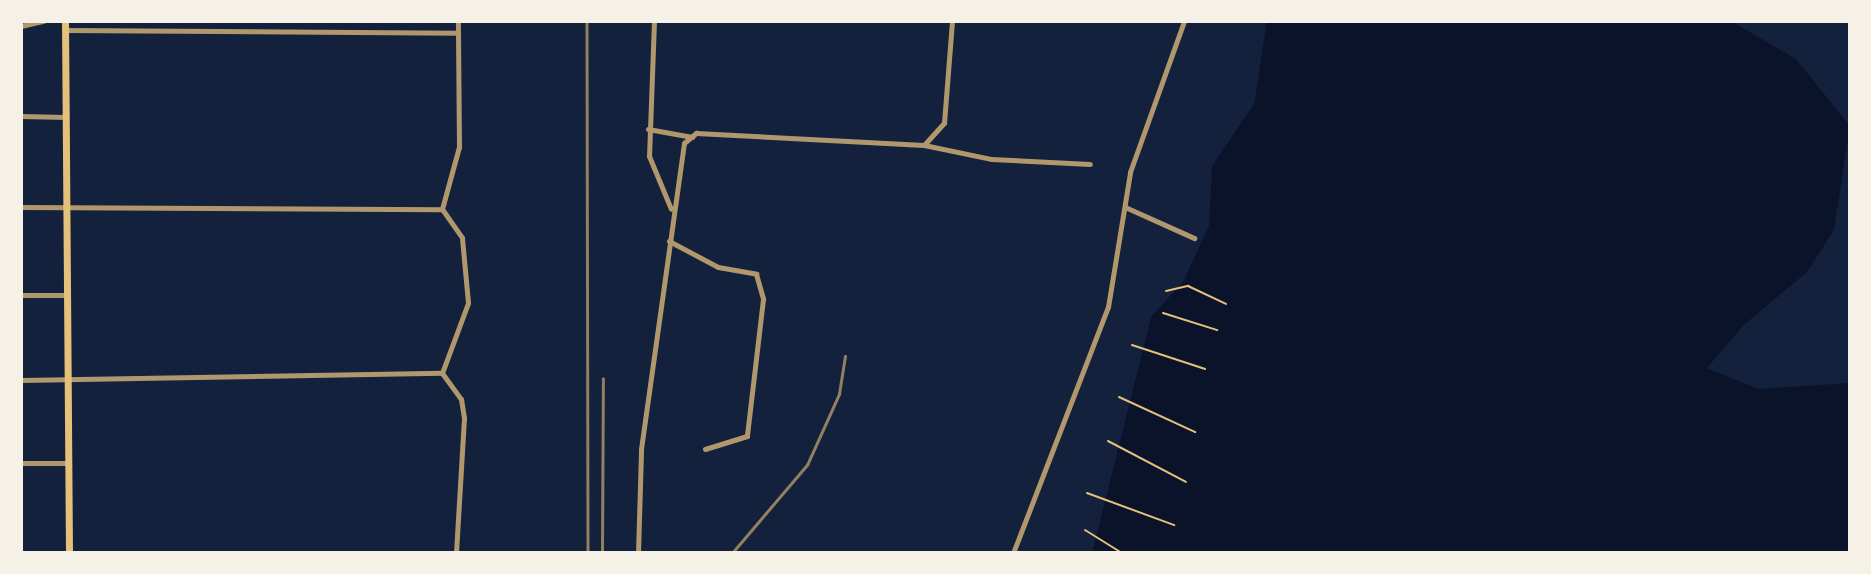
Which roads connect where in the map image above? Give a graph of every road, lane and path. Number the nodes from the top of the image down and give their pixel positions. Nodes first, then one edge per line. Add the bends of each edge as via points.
1 (43, 21) edge
2 (458, 21) edge
3 (654, 21) edge
4 (952, 21) edge
5 (1184, 21) edge
6 (65, 25) edge
7 (21, 26) edge
8 (457, 33) junction
9 (21, 116) edge
10 (65, 117) junction
11 (648, 129) junction
12 (692, 137) junction
13 (924, 145) junction
14 (1090, 164) dead end
15 (21, 207) edge
16 (1125, 207) junction
17 (66, 208) junction
18 (442, 209) junction
19 (672, 212) junction
20 (1194, 238) dead end
21 (669, 241) junction
22 (1166, 291) dead end
23 (21, 295) edge
24 (66, 295) junction
25 (1226, 304) dead end
26 (1163, 313) dead end
27 (1217, 330) dead end
28 (1132, 345) dead end
29 (1205, 369) dead end
30 (442, 373) junction
31 (21, 380) edge
32 (66, 380) junction
33 (1119, 397) dead end
34 (1195, 432) dead end
35 (1108, 441) dead end
36 (705, 449) dead end
37 (21, 463) edge
38 (66, 463) junction
39 (1186, 482) dead end
40 (1087, 493) dead end
41 (1174, 524) dead end
42 (1085, 530) dead end
43 (69, 553) edge
44 (456, 553) edge
45 (638, 553) edge
46 (1013, 553) edge
47 (1122, 553) edge

1 - 7 street
2 - 8 street
3 - 11 street
4 - 13 street via 944,123
5 - 16 street via 1140,139
6 - 8 street
6 - 10 main road
8 - 18 street via 459,147
9 - 10 street
10 - 17 main road
11 - 12 street
11 - 19 street via 649,156
12 - 13 street
12 - 19 street via 684,143
13 - 14 street via 991,159
15 - 17 street
16 - 20 street
16 - 46 street via 1108,307
17 - 18 street
17 - 24 main road
18 - 30 street via 462,238 468,303
19 - 21 street
21 - 36 street via 718,267 756,274 763,299 747,436
21 - 45 street via 641,449
22 - 25 path via 1188,286
23 - 24 street
24 - 32 main road
26 - 27 path
28 - 29 path
30 - 32 street
30 - 44 street via 461,399 464,418
31 - 32 street
32 - 38 main road
33 - 34 path
35 - 39 path
37 - 38 street
38 - 43 main road
40 - 41 path
42 - 47 path

